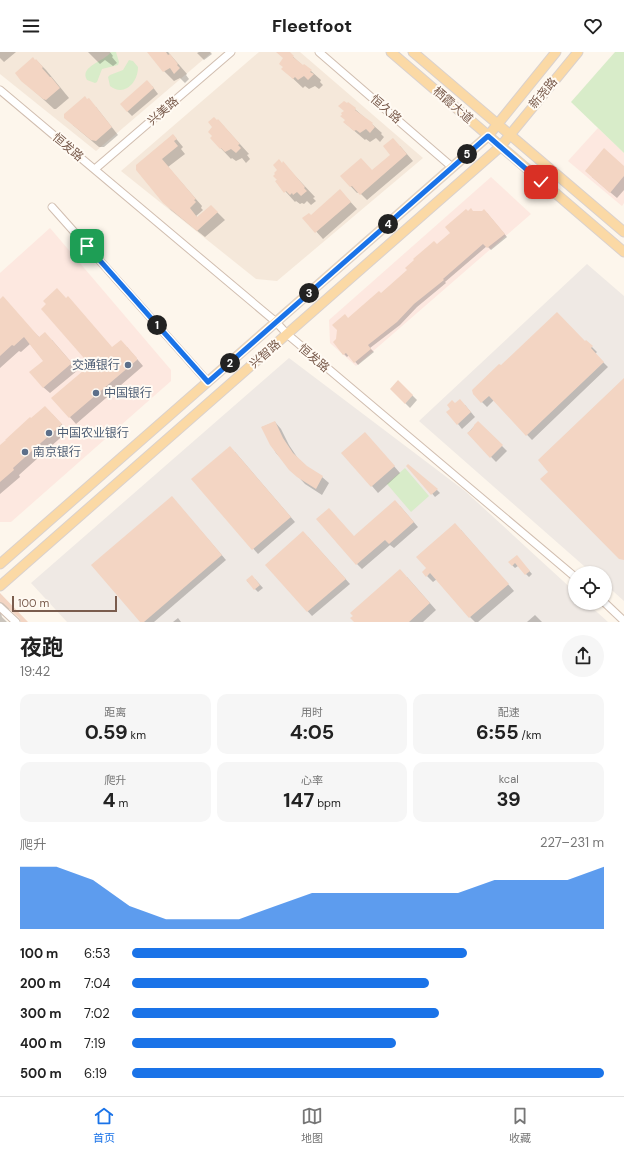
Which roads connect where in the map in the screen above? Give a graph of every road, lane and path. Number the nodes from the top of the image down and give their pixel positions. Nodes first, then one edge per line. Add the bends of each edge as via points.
1 (232, 52) edge
2 (319, 52) edge
3 (391, 52) edge
4 (413, 52) edge
5 (556, 52) edge
6 (578, 52) edge
7 (0, 90) edge
8 (496, 124) junction
9 (509, 134) junction
10 (488, 136) junction
11 (500, 147) junction
12 (452, 167) junction
13 (95, 169) junction
14 (52, 207) dead end
15 (624, 232) edge
16 (624, 252) edge
17 (276, 322) junction
18 (287, 334) junction
19 (208, 382) junction
20 (0, 564) edge
21 (568, 571) edge
22 (0, 586) edge
23 (0, 607) edge
24 (612, 610) edge
25 (624, 621) edge
26 (16, 622) edge

1 - 13 street, 兴美路
2 - 12 street, 恒久路
3 - 10 main road, 栖霞大道
4 - 8 main road, 栖霞大道
5 - 8 main road, 新尧路
6 - 9 main road, 新尧路
7 - 13 street, 恒发路
8 - 9 main road, 栖霞大道
8 - 10 main road, 兴智路
9 - 11 main road, 兴智路
9 - 15 main road, 栖霞大道
10 - 11 main road, 栖霞大道
10 - 12 main road, 兴智路
11 - 16 main road, 栖霞大道
11 - 18 main road, 兴智路
12 - 17 main road, 兴智路
13 - 17 street, 恒发路
14 - 19 street
17 - 18 street, 恒发路
17 - 19 main road, 兴智路
18 - 21 street, 恒发路
18 - 22 main road, 兴智路
19 - 20 main road, 兴智路
23 - 26 street
24 - 25 street

